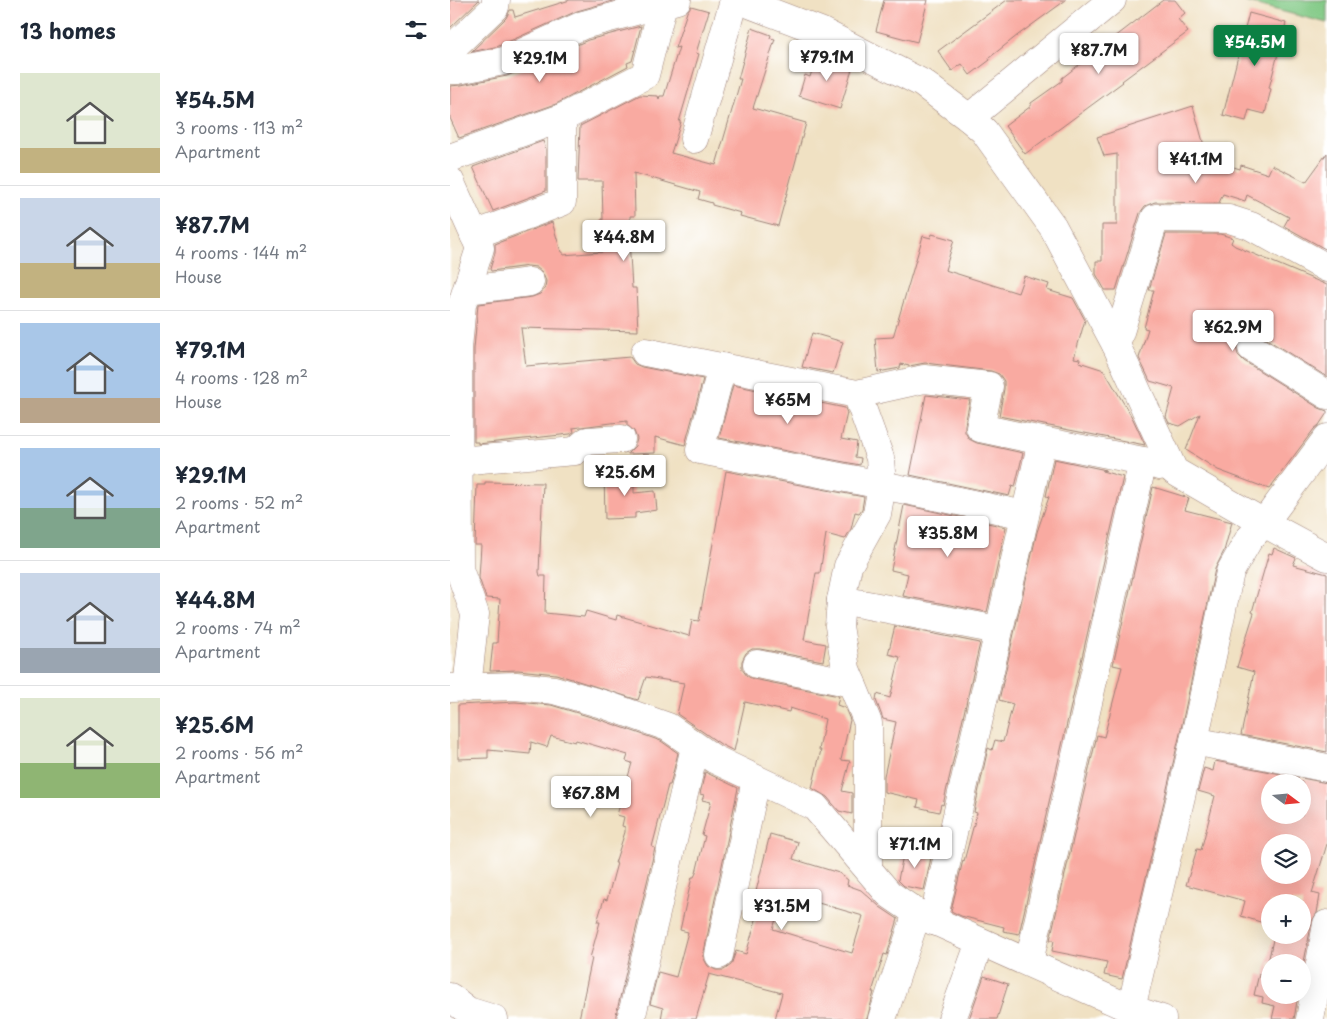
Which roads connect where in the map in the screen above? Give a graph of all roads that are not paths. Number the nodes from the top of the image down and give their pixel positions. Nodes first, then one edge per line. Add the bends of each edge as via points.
1 (496, 0) edge
2 (734, 0) edge
3 (739, 0) edge
4 (1112, 0) edge
5 (671, 2) edge
6 (450, 50) edge
7 (450, 70) edge
8 (562, 118) junction
9 (969, 118) junction
10 (694, 139) dead end
11 (450, 158) edge
12 (450, 181) edge
13 (464, 226) edge
14 (1327, 268) edge
15 (463, 281) edge
16 (530, 282) dead end
17 (1116, 345) junction
18 (1252, 348) dead end
19 (645, 352) dead end
20 (722, 367) junction
21 (857, 394) junction
22 (1327, 395) edge
23 (1327, 438) edge
24 (621, 439) dead end
25 (1042, 441) junction
26 (1143, 461) junction
27 (456, 471) edge
28 (1174, 471) junction
29 (882, 485) junction
30 (1025, 515) junction
31 (1264, 523) junction
32 (1327, 557) edge
33 (841, 600) junction
34 (998, 630) junction
35 (757, 664) dead end
36 (852, 683) junction
37 (459, 688) edge
38 (1194, 741) junction
39 (695, 747) junction
40 (1327, 768) edge
41 (756, 780) junction
42 (868, 868) junction
43 (925, 917) junction
44 (1327, 924) edge
45 (980, 942) junction
46 (719, 955) dead end
47 (1029, 962) junction
48 (450, 997) edge
49 (1131, 1009) junction
50 (494, 1019) edge
51 (631, 1019) edge
52 (882, 1019) edge
53 (952, 1019) edge
54 (1162, 1019) edge
55 (1310, 1019) edge

1 - 6 street via 494,8
2 - 10 street
3 - 9 street via 820,31 922,83
4 - 9 street
5 - 7 street via 583,26 504,61
5 - 8 street via 645,75
8 - 11 street
8 - 13 street via 562,202
9 - 17 street via 984,131 1053,227
12 - 13 street
13 - 15 street via 480,248
14 - 17 street via 1251,226 1229,219 1156,218
15 - 16 street
15 - 27 street via 458,348
17 - 28 street
18 - 22 street
19 - 20 street
20 - 21 street
20 - 29 street via 700,450
21 - 25 street via 924,379 989,386 980,428
21 - 29 street via 880,458
23 - 31 street
24 - 27 street via 587,441 575,451
25 - 26 street
25 - 30 street
26 - 28 street
26 - 47 street
27 - 37 street via 458,569 475,614
28 - 31 street
29 - 30 street
29 - 33 street via 877,514 848,566
30 - 34 street
31 - 32 street
31 - 38 street via 1230,572
33 - 34 street
33 - 36 street via 838,626
34 - 43 street
35 - 36 street
36 - 42 street via 868,723
37 - 39 street via 516,686 554,690 668,727
38 - 40 street
38 - 49 street
39 - 41 street
39 - 51 street
41 - 42 street via 815,807
41 - 46 street
42 - 43 street via 889,894
43 - 45 street
43 - 52 street
44 - 55 street
45 - 47 street
45 - 53 street
47 - 49 street
48 - 50 street via 468,1011
49 - 54 street

